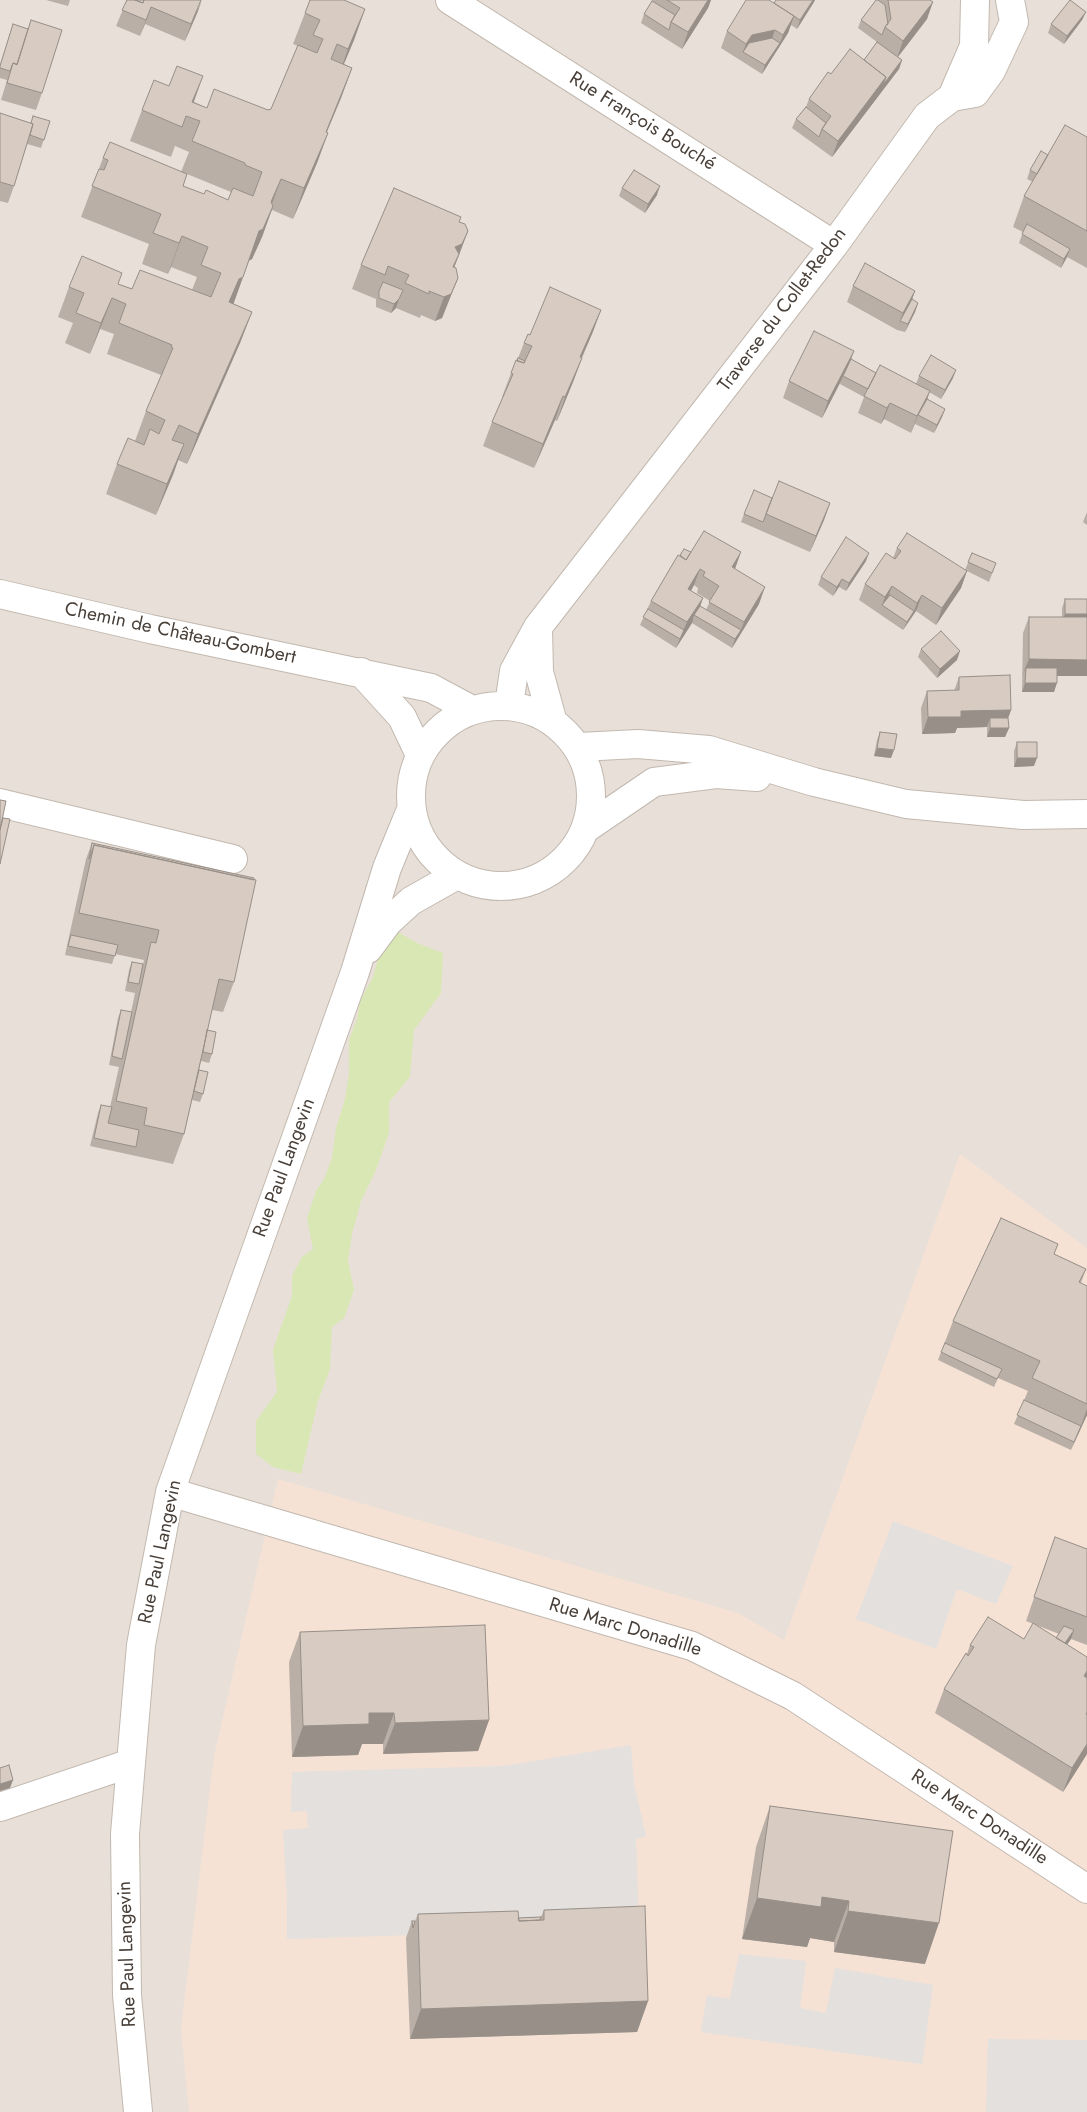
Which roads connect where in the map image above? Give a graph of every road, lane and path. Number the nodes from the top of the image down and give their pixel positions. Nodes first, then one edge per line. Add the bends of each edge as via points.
1 (450, 0) edge
2 (975, 0) edge
3 (1010, 0) edge
4 (952, 97) junction
5 (834, 245) junction
6 (0, 594) edge
7 (538, 627) junction
8 (361, 672) junction
9 (509, 705) junction
10 (472, 710) junction
11 (552, 720) junction
12 (578, 747) junction
13 (420, 755) junction
14 (814, 782) junction
15 (0, 804) edge
16 (410, 812) junction
17 (1087, 814) edge
18 (588, 826) junction
19 (233, 859) dead end
20 (457, 874) junction
21 (358, 962) junction
22 (170, 1492) junction
23 (131, 1762) junction
24 (0, 1807) edge
25 (1087, 1889) edge
26 (138, 2112) edge

1 - 5 street, Rue François Bouché
2 - 4 street via 974,46
3 - 4 street, Traverse du Collet-Redon via 1014,22 991,71 975,93
4 - 5 street, Traverse du Collet-Redon via 927,116
5 - 7 street, Traverse du Collet-Redon
6 - 8 street, Chemin de Château-Gombert via 150,629
7 - 9 street, Traverse du Collet-Redon via 514,671
7 - 11 street via 539,672
8 - 10 street, Chemin de Château-Gombert via 431,688
8 - 13 street via 402,717
9 - 10 street
9 - 11 street
10 - 13 street via 442,727
11 - 12 street
12 - 14 street via 638,744 708,750
12 - 18 street via 592,786
13 - 16 street via 411,785
14 - 17 street via 906,804 1023,815
14 - 18 street via 716,774 654,782
15 - 19 street
16 - 20 street via 429,850
16 - 21 street, Rue Paul Langevin via 387,868
18 - 20 street via 567,860 534,881 495,886
20 - 21 street, Rue Paul Langevin via 411,901 388,922
21 - 22 street, Rue Paul Langevin
22 - 23 street, Rue Paul Langevin via 141,1645
22 - 25 street, Rue Marc Donadille via 692,1646 792,1696
23 - 24 street
23 - 26 street, Rue Paul Langevin via 125,1834 127,1996

